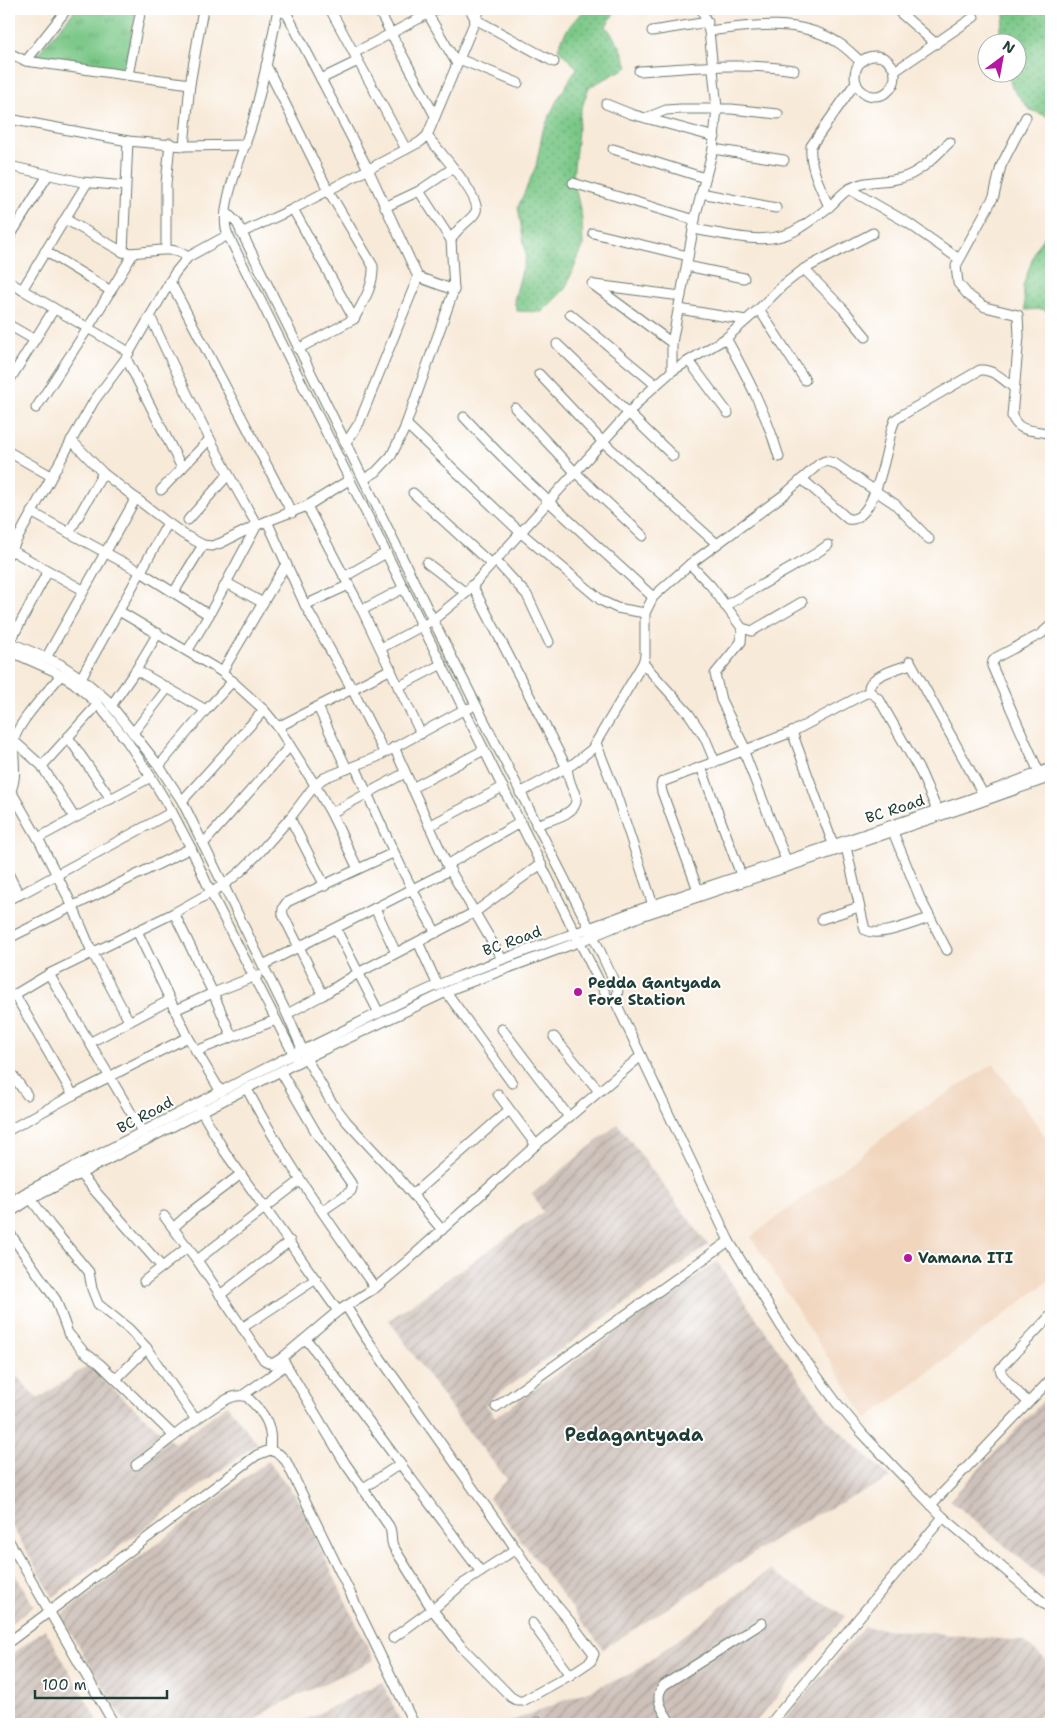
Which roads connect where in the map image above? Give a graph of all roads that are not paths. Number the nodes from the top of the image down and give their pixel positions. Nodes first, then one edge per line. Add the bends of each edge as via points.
1 (67, 9) edge
2 (141, 9) edge
3 (203, 9) edge
4 (278, 9) edge
5 (330, 9) edge
6 (378, 9) edge
7 (438, 9) edge
8 (470, 9) edge
9 (480, 9) edge
10 (702, 9) edge
11 (896, 9) edge
12 (427, 11) edge
13 (974, 17) dead end
14 (475, 19) junction
15 (708, 27) junction
16 (652, 31) dead end
17 (391, 33) junction
18 (936, 44) junction
19 (9, 53) edge
20 (356, 57) junction
21 (26, 61) junction
22 (458, 61) junction
23 (554, 62) dead end
24 (861, 62) junction
25 (266, 65) junction
26 (714, 67) junction
27 (794, 70) dead end
28 (639, 71) dead end
29 (895, 71) junction
30 (128, 75) junction
31 (321, 79) junction
32 (856, 82) junction
33 (518, 83) dead end
34 (190, 84) junction
35 (606, 104) dead end
36 (717, 108) junction
37 (778, 114) dead end
38 (436, 116) junction
39 (1026, 117) dead end
40 (646, 118) junction
41 (9, 119) edge
42 (428, 136) junction
43 (715, 137) junction
44 (128, 140) junction
45 (950, 142) dead end
46 (170, 143) junction
47 (246, 145) junction
48 (184, 146) junction
49 (406, 149) junction
50 (613, 149) dead end
51 (713, 149) junction
52 (784, 160) dead end
53 (9, 166) edge
54 (453, 168) junction
55 (368, 169) junction
56 (48, 175) junction
57 (705, 178) junction
58 (87, 183) junction
59 (573, 183) dead end
60 (125, 186) junction
61 (849, 189) junction
62 (328, 190) junction
63 (419, 191) junction
64 (701, 193) junction
65 (385, 207) junction
66 (829, 207) junction
67 (776, 208) dead end
68 (293, 209) junction
69 (226, 212) junction
70 (65, 218) junction
71 (694, 225) junction
72 (241, 233) junction
73 (593, 233) dead end
74 (873, 233) dead end
75 (228, 235) junction
76 (9, 238) edge
77 (451, 240) junction
78 (166, 249) junction
79 (45, 251) junction
80 (123, 252) junction
81 (133, 254) junction
82 (188, 257) junction
83 (959, 259) junction
84 (687, 261) junction
85 (804, 268) junction
86 (418, 277) junction
87 (744, 278) dead end
88 (170, 281) junction
89 (9, 282) edge
90 (22, 290) junction
91 (454, 290) junction
92 (111, 291) junction
93 (681, 296) junction
94 (54, 309) junction
95 (679, 309) junction
96 (759, 309) junction
97 (570, 314) dead end
98 (150, 316) junction
99 (354, 319) junction
100 (746, 320) junction
101 (9, 325) edge
102 (88, 328) junction
103 (866, 337) dead end
104 (726, 338) junction
105 (35, 340) junction
106 (672, 343) junction
107 (557, 344) dead end
108 (298, 349) junction
109 (128, 355) junction
110 (689, 361) junction
111 (672, 372) junction
112 (539, 374) dead end
113 (10, 377) edge
114 (805, 380) dead end
115 (656, 385) junction
116 (1014, 388) junction
117 (36, 408) dead end
118 (515, 408) dead end
119 (628, 411) junction
120 (728, 413) dead end
121 (464, 417) dead end
122 (406, 424) junction
123 (1051, 434) edge
124 (72, 438) junction
125 (209, 440) junction
126 (602, 441) junction
127 (346, 443) junction
128 (10, 456) edge
129 (672, 456) dead end
130 (779, 457) dead end
131 (182, 468) junction
132 (575, 472) junction
133 (103, 473) junction
134 (228, 475) junction
135 (51, 476) junction
136 (349, 480) junction
137 (364, 480) junction
138 (802, 480) junction
139 (162, 490) dead end
140 (876, 491) junction
141 (414, 493) dead end
142 (136, 498) junction
143 (548, 502) junction
144 (307, 506) junction
145 (32, 512) junction
146 (292, 513) junction
147 (188, 520) dead end
148 (267, 521) junction
149 (168, 524) junction
150 (257, 525) junction
151 (520, 532) junction
152 (69, 533) junction
153 (643, 536) dead end
154 (929, 538) dead end
155 (203, 544) junction
156 (717, 544) junction
157 (828, 545) dead end
158 (105, 551) junction
159 (10, 552) edge
160 (386, 553) junction
161 (493, 562) junction
162 (286, 564) junction
163 (427, 564) dead end
164 (690, 564) junction
165 (48, 571) junction
166 (141, 572) junction
167 (346, 581) junction
168 (227, 583) junction
169 (472, 585) junction
170 (404, 588) junction
171 (83, 590) junction
172 (174, 592) junction
173 (466, 593) junction
174 (653, 597) junction
175 (802, 602) dead end
176 (263, 603) junction
177 (305, 605) junction
178 (725, 606) junction
179 (119, 610) junction
180 (362, 610) junction
181 (646, 614) junction
182 (209, 615) junction
183 (433, 620) junction
184 (1051, 625) edge
185 (423, 626) junction
186 (742, 628) junction
187 (158, 632) junction
188 (549, 642) dead end
189 (9, 645) edge
190 (381, 648) junction
191 (188, 650) junction
192 (46, 658) junction
193 (643, 663) junction
194 (442, 664) junction
195 (391, 669) junction
196 (136, 670) junction
197 (222, 672) junction
198 (62, 675) junction
199 (81, 678) junction
200 (233, 681) junction
201 (398, 686) junction
202 (167, 689) junction
203 (352, 689) junction
204 (870, 692) junction
205 (98, 704) junction
206 (111, 706) junction
207 (318, 707) junction
208 (476, 707) junction
209 (465, 709) junction
210 (206, 710) junction
211 (264, 710) junction
212 (278, 727) junction
213 (792, 732) junction
214 (133, 733) junction
215 (421, 734) junction
216 (68, 737) junction
217 (12, 740) edge
218 (596, 743) junction
219 (289, 747) junction
220 (394, 747) junction
221 (484, 750) junction
222 (384, 752) junction
223 (744, 752) junction
224 (715, 762) junction
225 (42, 766) junction
226 (159, 766) junction
227 (351, 767) junction
228 (701, 767) junction
229 (567, 768) junction
230 (1051, 768) edge
231 (405, 773) junction
232 (151, 776) junction
233 (1041, 776) junction
234 (1051, 777) edge
235 (12, 778) edge
236 (315, 785) junction
237 (503, 787) junction
238 (412, 788) junction
239 (10, 792) edge
240 (520, 793) junction
241 (368, 794) junction
242 (983, 794) junction
243 (111, 799) junction
244 (182, 801) junction
245 (172, 812) junction
246 (331, 812) junction
247 (934, 814) junction
248 (74, 817) junction
249 (290, 818) junction
250 (521, 822) junction
251 (536, 825) junction
252 (429, 826) junction
253 (893, 832) junction
254 (38, 838) junction
255 (203, 844) junction
256 (833, 844) junction
257 (191, 848) junction
258 (846, 848) junction
259 (394, 853) junction
260 (786, 860) junction
261 (541, 864) junction
262 (448, 868) junction
263 (358, 869) junction
264 (57, 874) junction
265 (9, 875) edge
266 (741, 875) junction
267 (224, 885) junction
268 (325, 886) junction
269 (411, 890) junction
270 (698, 890) junction
271 (210, 893) junction
272 (19, 895) junction
273 (9, 899) edge
274 (653, 905) junction
275 (73, 907) junction
276 (859, 907) junction
277 (375, 908) junction
278 (475, 912) junction
279 (174, 913) junction
280 (930, 918) junction
281 (822, 920) dead end
282 (336, 928) junction
283 (137, 931) junction
284 (591, 932) junction
285 (436, 934) junction
286 (578, 937) junction
287 (9, 938) edge
288 (418, 942) junction
289 (300, 948) junction
290 (947, 950) dead end
291 (92, 952) junction
292 (396, 953) junction
293 (502, 959) junction
294 (265, 969) junction
295 (358, 973) junction
296 (49, 974) junction
297 (254, 976) junction
298 (438, 986) junction
299 (213, 993) junction
300 (447, 993) junction
301 (323, 995) junction
302 (12, 996) edge
303 (170, 1000) junction
304 (616, 1003) junction
305 (175, 1010) junction
306 (379, 1013) junction
307 (286, 1014) junction
308 (276, 1020) junction
309 (129, 1021) junction
310 (502, 1029) dead end
311 (188, 1037) junction
312 (232, 1037) junction
313 (554, 1037) dead end
314 (91, 1042) junction
315 (303, 1049) junction
316 (196, 1051) junction
317 (641, 1056) junction
318 (299, 1059) junction
319 (9, 1070) edge
320 (280, 1072) junction
321 (110, 1078) junction
322 (11, 1080) edge
323 (512, 1083) dead end
324 (246, 1089) junction
325 (599, 1091) junction
326 (221, 1092) junction
327 (498, 1094) dead end
328 (27, 1095) dead end
329 (73, 1095) junction
330 (197, 1104) junction
331 (510, 1110) junction
332 (203, 1112) junction
333 (569, 1117) junction
334 (9, 1130) edge
335 (143, 1133) junction
336 (536, 1145) junction
337 (80, 1174) junction
338 (241, 1174) junction
339 (300, 1181) junction
340 (412, 1194) junction
341 (31, 1199) junction
342 (9, 1202) edge
343 (265, 1207) junction
344 (322, 1211) junction
345 (9, 1213) edge
346 (164, 1216) dead end
347 (173, 1228) junction
348 (442, 1230) junction
349 (9, 1232) edge
350 (290, 1241) junction
351 (730, 1241) junction
352 (188, 1247) junction
353 (197, 1260) junction
354 (162, 1267) junction
355 (316, 1279) junction
356 (144, 1281) dead end
357 (375, 1288) junction
358 (220, 1295) junction
359 (342, 1309) junction
360 (1051, 1315) edge
361 (242, 1328) junction
362 (306, 1339) junction
363 (147, 1348) junction
364 (284, 1362) junction
365 (116, 1379) junction
366 (1051, 1379) edge
367 (242, 1396) junction
368 (1028, 1402) junction
369 (496, 1407) dead end
370 (196, 1420) junction
371 (174, 1436) junction
372 (270, 1450) junction
373 (400, 1464) junction
374 (136, 1466) dead end
375 (362, 1489) junction
376 (932, 1505) junction
377 (943, 1517) junction
378 (9, 1541) edge
379 (516, 1549) junction
380 (481, 1572) junction
381 (1051, 1595) edge
382 (1048, 1606) edge
383 (432, 1609) junction
384 (50, 1611) junction
385 (532, 1623) dead end
386 (762, 1623) dead end
387 (393, 1638) dead end
388 (9, 1642) edge
389 (570, 1675) junction
390 (114, 1724) edge
391 (414, 1724) edge
392 (672, 1724) edge
393 (770, 1724) edge

1 - 21 street
2 - 30 street
3 - 34 street
4 - 25 street
4 - 31 street via 287,14
5 - 20 street
6 - 17 street
7 - 12 street
8 - 14 street
9 - 14 street
10 - 15 street
11 - 18 street
12 - 17 street
12 - 22 street
13 - 18 street
14 - 22 street
14 - 23 street
15 - 16 street
15 - 24 street via 772,25 811,30 838,42
15 - 26 street
17 - 20 street
17 - 38 street
18 - 29 street
19 - 21 street
20 - 31 street
20 - 49 street
21 - 30 street
22 - 33 street
22 - 38 street
24 - 29 street via 870,56 882,57
24 - 32 street via 855,70
25 - 47 street
25 - 62 street
26 - 27 street via 745,65
26 - 28 street
26 - 36 street
29 - 32 street via 890,90 877,96 864,93
30 - 34 street
31 - 55 street
32 - 66 street via 811,146 812,164
34 - 48 street
35 - 40 street
36 - 37 street
36 - 40 street via 666,110
36 - 43 street
38 - 42 street
39 - 83 street via 1001,166 994,196
40 - 43 street
41 - 44 street
42 - 49 street
42 - 54 street
43 - 51 street
44 - 46 street
44 - 60 street
45 - 61 street via 913,174
46 - 48 street
46 - 78 street
47 - 48 street
47 - 69 street
49 - 55 street
50 - 57 street
51 - 52 street
51 - 57 street
53 - 56 street
54 - 63 street
54 - 77 street via 477,205 476,211 460,225
55 - 62 street
55 - 65 street
56 - 58 street
56 - 76 street
57 - 64 street
58 - 60 street
58 - 70 street
59 - 71 street
60 - 80 street
61 - 66 street
61 - 83 street via 908,223
62 - 68 street
62 - 99 street via 373,266 370,288
63 - 65 street
63 - 77 street
64 - 67 street
64 - 71 street
65 - 86 street
66 - 71 street via 786,236 766,239
68 - 72 street
68 - 99 street
69 - 72 street via 237,223
69 - 75 street via 225,230
70 - 79 street
70 - 80 street
71 - 84 street
72 - 108 street
73 - 84 street
74 - 85 street
75 - 82 street
75 - 136 street
77 - 91 street
78 - 81 street
78 - 82 street via 182,252
79 - 90 street
79 - 92 street
80 - 81 street
81 - 92 street
82 - 88 street
83 - 116 street via 956,266 958,283 968,296 985,307 1018,315
84 - 87 street
84 - 93 street
85 - 96 street
85 - 103 street
86 - 91 street
86 - 127 street via 359,423
88 - 98 street
88 - 146 street
89 - 90 street
90 - 94 street
91 - 122 street
92 - 102 street
93 - 95 street
93 - 106 street via 592,284
94 - 102 street
94 - 105 street
95 - 100 street
95 - 106 street
96 - 100 street
96 - 114 street
97 - 115 street
98 - 109 street
98 - 125 street
99 - 108 street
100 - 104 street
101 - 105 street
102 - 109 street
102 - 117 street
104 - 110 street
104 - 130 street via 770,426
105 - 113 street
106 - 111 street
107 - 119 street
108 - 127 street
109 - 124 street
109 - 131 street
110 - 111 street
110 - 120 street
111 - 115 street
112 - 126 street
115 - 119 street
116 - 123 street via 1014,422 1028,431
116 - 140 street via 995,374 980,370 902,414 892,428
118 - 132 street
119 - 126 street
119 - 129 street
121 - 143 street
122 - 137 street via 391,456
122 - 151 street
124 - 133 street
124 - 135 street
125 - 131 street
125 - 134 street
126 - 132 street
126 - 156 street
127 - 137 street
128 - 135 street
131 - 139 street
132 - 143 street
132 - 153 street
133 - 142 street
133 - 152 street
134 - 147 street
134 - 150 street
135 - 145 street
136 - 144 street
136 - 160 street
137 - 183 street
138 - 140 street via 819,464 829,461
138 - 140 street via 852,520 868,508
138 - 156 street
140 - 154 street via 895,504
141 - 161 street
142 - 149 street
142 - 158 street
143 - 151 street
143 - 174 street
144 - 146 street
144 - 167 street
145 - 152 street
145 - 159 street
146 - 148 street
148 - 150 street
148 - 162 street
149 - 155 street
149 - 166 street
150 - 155 street via 221,543
150 - 168 street
151 - 161 street
151 - 181 street via 602,601
152 - 158 street
155 - 172 street
156 - 164 street
157 - 178 street
158 - 166 street
158 - 171 street
159 - 165 street
160 - 167 street
160 - 170 street
161 - 169 street
161 - 188 street via 527,595
162 - 176 street
162 - 177 street
163 - 173 street
164 - 174 street
164 - 178 street
165 - 171 street
165 - 189 street
166 - 172 street
166 - 179 street
167 - 177 street
167 - 180 street
168 - 176 street
168 - 182 street
169 - 173 street
169 - 229 street
170 - 180 street
170 - 185 street
171 - 192 street
172 - 182 street
173 - 183 street
174 - 181 street
175 - 186 street via 752,631
176 - 197 street
177 - 203 street
178 - 186 street
179 - 187 street
179 - 199 street
180 - 190 street
181 - 193 street
182 - 191 street
183 - 185 street
183 - 208 street
184 - 233 street via 1041,634 997,657 992,666
185 - 190 street
185 - 194 street
186 - 223 street via 742,642 715,674 721,700 746,750
187 - 191 street
187 - 196 street
189 - 192 street
189 - 198 street
190 - 195 street
191 - 197 street
192 - 199 street
193 - 218 street
193 - 224 street via 689,714 705,738
194 - 201 street
194 - 209 street
195 - 201 street
195 - 203 street
196 - 202 street
196 - 206 street
197 - 200 street
198 - 205 street
198 - 217 street
199 - 206 street
200 - 210 street
200 - 211 street
201 - 215 street
202 - 210 street
202 - 214 street
203 - 207 street
203 - 222 street
204 - 213 street
204 - 242 street via 869,684 874,679 911,663
204 - 247 street via 879,699 921,773
205 - 216 street
205 - 232 street
206 - 214 street
207 - 212 street
207 - 227 street
208 - 209 street
208 - 240 street
209 - 215 street
209 - 221 street
210 - 226 street
211 - 212 street
211 - 244 street
212 - 219 street
213 - 223 street
213 - 256 street
214 - 226 street
215 - 220 street
216 - 225 street
216 - 243 street
217 - 225 street
217 - 235 street
218 - 229 street
218 - 274 street
219 - 236 street
219 - 255 street
220 - 222 street
220 - 231 street
221 - 237 street
221 - 238 street
222 - 227 street
223 - 224 street
223 - 260 street
224 - 228 street
225 - 248 street
226 - 244 street
227 - 236 street
227 - 241 street
228 - 266 street
228 - 270 street via 665,780 661,786
229 - 240 street
229 - 251 street via 576,804 565,814
230 - 233 street, BC Road
231 - 238 street
231 - 241 street
232 - 243 street
232 - 245 street
233 - 234 street, BC Road
233 - 242 street, BC Road
233 - 247 street, BC Road
235 - 239 street
236 - 246 street
236 - 249 street
237 - 250 street
237 - 252 street
238 - 252 street
239 - 254 street
240 - 251 street
241 - 246 street
241 - 259 street
242 - 247 street, BC Road
243 - 248 street
244 - 255 street
245 - 257 street
245 - 264 street
246 - 263 street
247 - 253 street, BC Road
247 - 256 street, BC Road
248 - 254 street
249 - 267 street
249 - 268 street
250 - 261 street
250 - 262 street
251 - 284 street
252 - 262 street
253 - 258 street, BC Road
253 - 280 street
254 - 264 street
255 - 267 street
256 - 260 street, BC Road
257 - 271 street
257 - 275 street
258 - 276 street
258 - 284 street, BC Road
259 - 263 street
259 - 269 street
260 - 266 street, BC Road
261 - 278 street
261 - 286 street
262 - 269 street
262 - 278 street
263 - 268 street
264 - 272 street
264 - 275 street
265 - 272 street
266 - 270 street, BC Road
267 - 271 street
267 - 294 street
268 - 289 street via 287,902 282,910
269 - 277 street
269 - 285 street
270 - 274 street, BC Road
271 - 279 street
271 - 297 street
272 - 273 street
274 - 284 street, BC Road
275 - 287 street
275 - 291 street
276 - 280 street via 865,930 870,933
276 - 281 street
277 - 282 street
277 - 292 street
278 - 285 street
278 - 293 street
279 - 283 street
279 - 299 street
280 - 290 street
282 - 289 street
282 - 295 street
283 - 291 street
283 - 303 street
284 - 286 street, BC Road
284 - 304 street via 618,990
285 - 288 street
286 - 293 street, BC Road
286 - 300 street
286 - 304 street via 608,997
288 - 292 street
288 - 298 street
289 - 294 street
289 - 301 street
291 - 296 street
291 - 309 street
292 - 295 street
293 - 298 street, BC Road
294 - 297 street
294 - 307 street
295 - 301 street
295 - 306 street
296 - 302 street
296 - 314 street
297 - 299 street
297 - 308 street
298 - 306 street, BC Road
299 - 305 street
299 - 312 street
300 - 318 street
300 - 323 street
301 - 307 street
302 - 329 street
303 - 305 street
303 - 309 street
304 - 317 street
305 - 311 street
306 - 315 street, BC Road
307 - 315 street
308 - 312 street
308 - 318 street
309 - 314 street
310 - 333 street
311 - 316 street
311 - 321 street
312 - 316 street
313 - 325 street
314 - 321 street
315 - 318 street, BC Road
316 - 326 street
317 - 325 street
317 - 351 street
318 - 320 street
318 - 326 street, BC Road
318 - 340 street via 347,1122
319 - 322 street
320 - 324 street
320 - 344 street via 351,1183 351,1191
321 - 329 street
321 - 335 street
322 - 328 street
324 - 332 street
324 - 339 street
325 - 333 street
326 - 330 street, BC Road
327 - 331 street
329 - 334 street
330 - 332 street
330 - 335 street, BC Road
331 - 336 street
331 - 340 street
332 - 337 street
332 - 338 street
333 - 336 street
335 - 342 street, BC Road
336 - 348 street
337 - 341 street
337 - 354 street
338 - 343 street
338 - 347 street
339 - 343 street
339 - 344 street
340 - 348 street
341 - 345 street
341 - 363 street via 89,1272 98,1304
343 - 350 street
343 - 353 street
344 - 357 street
346 - 347 street
347 - 352 street
348 - 357 street
349 - 365 street via 56,1300 68,1333 83,1351
350 - 355 street
350 - 358 street
351 - 369 street
351 - 376 street via 790,1339 836,1402
352 - 353 street
352 - 354 street
353 - 358 street
354 - 356 street
355 - 359 street
355 - 361 street
357 - 359 street
358 - 361 street
359 - 362 street
359 - 379 street
360 - 368 street via 1000,1369
361 - 364 street via 264,1360 272,1364
362 - 364 street
362 - 373 street
363 - 365 street
363 - 370 street
364 - 367 street
364 - 375 street
365 - 371 street
366 - 368 street
367 - 370 street via 226,1400
367 - 372 street via 253,1402 270,1426
368 - 376 street
370 - 371 street
371 - 374 street
372 - 384 street via 257,1455
372 - 391 street via 286,1461
373 - 375 street
373 - 380 street
375 - 383 street via 389,1526 393,1546
376 - 377 street
377 - 382 street
377 - 393 street
378 - 384 street
379 - 380 street
379 - 389 street via 594,1654 591,1661
380 - 383 street
381 - 382 street
383 - 387 street
383 - 389 street via 460,1645 518,1701
384 - 388 street
384 - 390 street
385 - 389 street
386 - 392 street via 659,1690 660,1705

